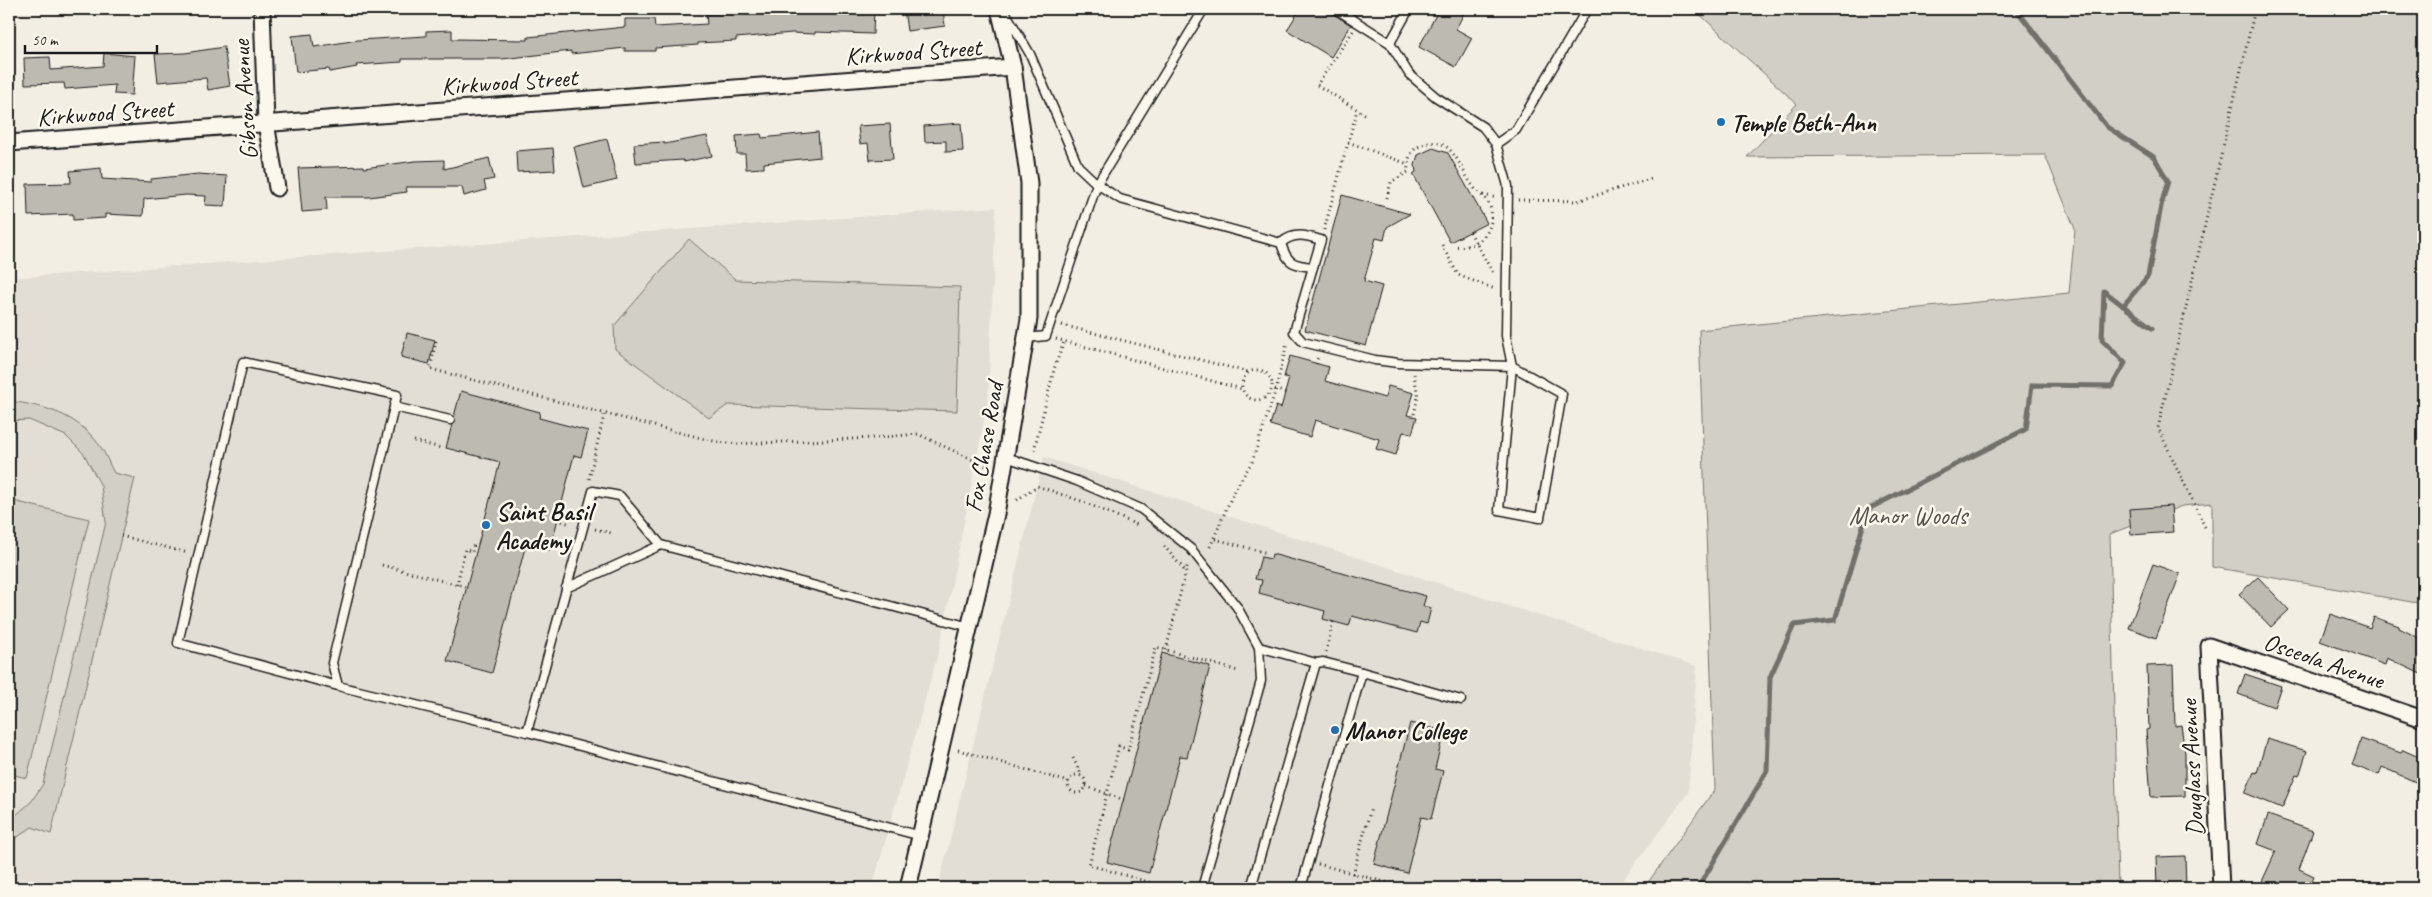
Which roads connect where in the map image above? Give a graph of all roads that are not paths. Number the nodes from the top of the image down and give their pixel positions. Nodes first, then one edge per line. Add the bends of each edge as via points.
1 (262, 9) edge
2 (999, 9) edge
3 (1004, 9) edge
4 (1204, 9) edge
5 (1336, 9) edge
6 (1410, 9) edge
7 (1586, 9) edge
8 (1390, 43) junction
9 (1013, 67) junction
10 (266, 123) junction
11 (9, 144) edge
12 (1496, 144) junction
13 (1098, 184) junction
14 (277, 188) dead end
15 (1281, 244) junction
16 (1313, 267) junction
17 (1026, 338) junction
18 (1512, 366) junction
19 (394, 407) junction
20 (450, 420) dead end
21 (1006, 456) junction
22 (661, 545) junction
23 (566, 588) junction
24 (970, 627) junction
25 (2209, 646) joint
26 (1259, 647) junction
27 (1320, 662) junction
28 (1362, 672) junction
29 (338, 686) junction
30 (1461, 700) dead end
31 (2423, 719) edge
32 (526, 732) junction
33 (921, 836) junction
34 (908, 888) edge
35 (1202, 888) edge
36 (1251, 888) edge
37 (1301, 888) edge
38 (2221, 888) edge

1 - 10 street, Gibson Avenue
2 - 9 street, Fox Chase Road
3 - 13 lane via 1030,54 1078,166
4 - 13 lane
5 - 8 lane
6 - 8 lane
7 - 12 lane via 1516,130
8 - 12 lane via 1409,74 1436,97 1483,127
9 - 10 street, Kirkwood Street
9 - 17 street, Fox Chase Road via 1029,182 1029,319
10 - 11 street, Kirkwood Street
10 - 14 street, Gibson Avenue
12 - 18 lane via 1508,186 1506,336
13 - 15 lane via 1120,199
13 - 17 lane via 1046,336
15 - 16 lane via 1284,255 1295,265
15 - 16 lane via 1290,236 1304,234 1321,240
16 - 18 lane via 1294,332 1303,342 1375,360
17 - 21 street, Fox Chase Road
18 - 18 lane via 1499,510 1540,518 1562,394
19 - 20 lane
19 - 29 lane via 332,663
19 - 29 lane via 397,395 243,362 178,643
21 - 24 street, Fox Chase Road
21 - 26 lane via 1077,481 1140,509 1198,556 1237,607
22 - 23 lane
22 - 23 lane via 620,496 593,491
22 - 24 lane
23 - 32 lane
24 - 33 street, Fox Chase Road
25 - 31 street, Osceola Avenue
25 - 38 street, Douglass Avenue
26 - 27 lane
26 - 35 lane via 1261,681
27 - 28 lane
27 - 36 lane
28 - 30 lane
28 - 37 lane
29 - 32 lane
32 - 33 lane
33 - 34 street, Fox Chase Road

